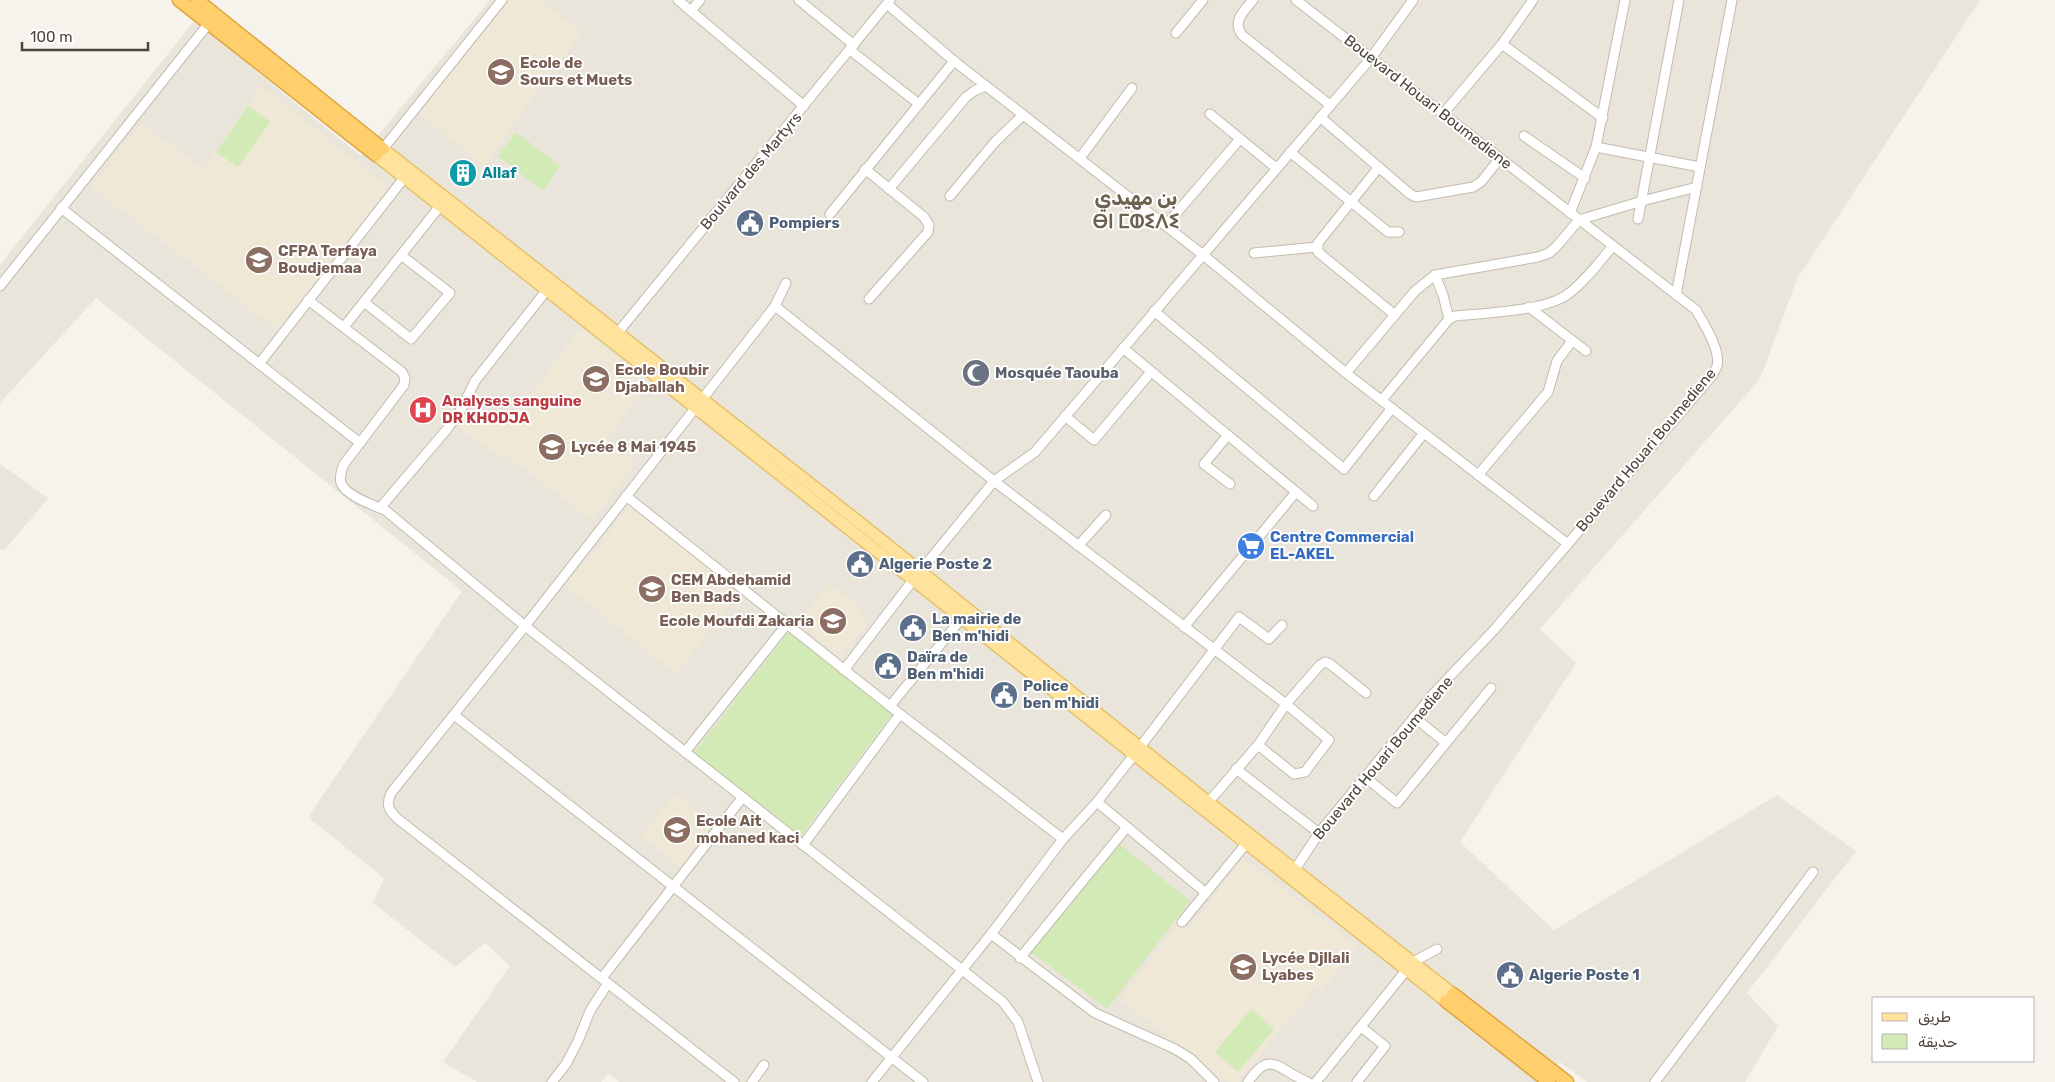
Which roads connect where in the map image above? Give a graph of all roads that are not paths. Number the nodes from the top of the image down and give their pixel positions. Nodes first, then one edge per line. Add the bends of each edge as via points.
1 (179, 0) edge
2 (196, 0) edge
3 (502, 0) edge
4 (678, 0) edge
5 (700, 0) edge
6 (799, 0) edge
7 (1203, 0) edge
8 (1253, 0) edge
9 (1296, 0) edge
10 (1413, 0) edge
11 (1532, 0) edge
12 (1625, 0) edge
13 (1679, 0) edge
14 (1732, 0) edge
15 (889, 2) edge
16 (691, 11) junction
17 (209, 23) junction
18 (1176, 32) dead end
19 (1502, 44) junction
20 (852, 47) junction
21 (1371, 58) junction
22 (954, 61) junction
23 (986, 86) junction
24 (1132, 88) dead end
25 (918, 104) junction
26 (1330, 105) junction
27 (804, 106) junction
28 (1023, 114) junction
29 (1210, 114) dead end
30 (1443, 114) junction
31 (1320, 117) junction
32 (1603, 118) junction
33 (1524, 136) dead end
34 (1240, 139) junction
35 (1596, 147) junction
36 (379, 152) junction
37 (1290, 152) junction
38 (1650, 157) junction
39 (1080, 158) junction
40 (1500, 158) junction
41 (1379, 167) junction
42 (1700, 167) junction
43 (1276, 168) junction
44 (865, 169) junction
45 (404, 178) junction
46 (1585, 178) junction
47 (1697, 187) junction
48 (889, 189) junction
49 (950, 196) dead end
50 (1352, 201) junction
51 (1642, 201) junction
52 (440, 206) junction
53 (61, 208) junction
54 (1570, 213) junction
55 (830, 214) dead end
56 (1638, 219) dead end
57 (1579, 220) junction
58 (1166, 226) junction
59 (1399, 232) dead end
60 (1613, 246) junction
61 (1317, 247) junction
62 (1254, 253) dead end
63 (1202, 254) junction
64 (401, 255) junction
65 (1435, 275) junction
66 (786, 283) dead end
67 (0, 286) edge
68 (546, 291) junction
69 (1676, 294) junction
70 (870, 299) dead end
71 (308, 300) junction
72 (364, 302) junction
73 (775, 306) junction
74 (1529, 307) junction
75 (1154, 312) junction
76 (1395, 315) junction
77 (1449, 319) junction
78 (344, 327) junction
79 (614, 337) junction
80 (1572, 341) junction
81 (1123, 348) junction
82 (1586, 351) dead end
83 (259, 364) junction
84 (1152, 372) junction
85 (1346, 373) junction
86 (1382, 400) junction
87 (699, 403) junction
88 (1392, 408) junction
89 (1065, 416) junction
90 (1424, 433) junction
91 (1228, 436) junction
92 (360, 443) junction
93 (1478, 475) junction
94 (994, 481) junction
95 (1230, 484) dead end
96 (1296, 492) junction
97 (626, 496) junction
98 (1374, 496) dead end
99 (1313, 506) dead end
100 (380, 508) junction
101 (1106, 515) dead end
102 (1568, 544) junction
103 (1078, 546) junction
104 (917, 575) junction
105 (962, 618) junction
106 (787, 624) junction
107 (1282, 625) dead end
108 (525, 626) junction
109 (1184, 627) junction
110 (1214, 649) junction
111 (844, 670) junction
112 (1491, 688) dead end
113 (1366, 693) dead end
114 (1286, 704) junction
115 (890, 706) junction
116 (454, 714) junction
117 (900, 714) junction
118 (1414, 717) junction
119 (1446, 743) junction
120 (1258, 745) junction
121 (1137, 751) junction
122 (685, 752) junction
123 (1236, 769) junction
124 (1365, 777) junction
125 (742, 798) junction
126 (1097, 802) junction
127 (1206, 805) junction
128 (1127, 827) junction
129 (1319, 834) junction
130 (1063, 839) junction
131 (1250, 840) junction
132 (803, 845) junction
133 (1813, 872) dead end
134 (1292, 873) junction
135 (673, 885) junction
136 (1206, 893) junction
137 (1182, 922) dead end
138 (991, 934) junction
139 (1437, 949) dead end
140 (1020, 958) junction
141 (1410, 966) junction
142 (962, 970) junction
143 (605, 981) junction
144 (1450, 998) junction
145 (1361, 1027) junction
146 (891, 1058) junction
147 (764, 1065) dead end
148 (552, 1082) edge
149 (734, 1082) edge
150 (752, 1082) edge
151 (872, 1082) edge
152 (923, 1082) edge
153 (1038, 1082) edge
154 (1214, 1082) edge
155 (1248, 1082) edge
156 (1308, 1082) edge
157 (1316, 1082) edge
158 (1357, 1082) edge
159 (1550, 1082) edge
160 (1567, 1082) edge
161 (1655, 1082) edge

1 - 17 highway
2 - 36 highway
3 - 36 street
4 - 16 street
5 - 16 street
6 - 20 street
7 - 18 street
8 - 26 street via 1237,22 1242,35
9 - 21 street, Bouevard Houari Boumediene
10 - 21 street
11 - 19 street
12 - 32 street
13 - 38 street
14 - 42 street
15 - 20 street, Boulvard des Martyrs
15 - 22 street
16 - 27 street
17 - 36 highway
17 - 53 street
19 - 30 street
19 - 32 street
20 - 25 street
20 - 27 street, Boulvard des Martyrs
21 - 26 street
21 - 30 street, Bouevard Houari Boumediene
22 - 23 street
22 - 25 street
23 - 28 street
23 - 48 street via 966,97
24 - 39 street
25 - 44 street
26 - 31 street
27 - 79 street, Boulvard des Martyrs
28 - 39 street
28 - 49 street
29 - 34 street
30 - 40 street, Bouevard Houari Boumediene
31 - 37 street
31 - 41 street
32 - 35 street
33 - 46 street
34 - 43 street
34 - 58 street
35 - 38 street
35 - 46 street
36 - 45 main road
36 - 79 main road
37 - 43 street
37 - 50 street
38 - 42 street
38 - 51 street
39 - 58 street
40 - 41 street via 1473,187 1422,197 1410,194
40 - 54 street, Bouevard Houari Boumediene
41 - 50 street
42 - 47 street
43 - 63 street
44 - 48 street
44 - 55 street
45 - 52 main road
45 - 71 street
46 - 54 street
47 - 51 street
47 - 69 street
48 - 70 street via 924,217 929,225 928,232
50 - 59 street via 1388,232
50 - 61 street
51 - 56 street
51 - 57 street
52 - 64 street
52 - 68 main road
53 - 67 street
53 - 83 street
54 - 57 street, Bouevard Houari Boumediene
57 - 60 street, Bouevard Houari Boumediene
57 - 65 street via 1549,253
58 - 63 street
60 - 69 street, Bouevard Houari Boumediene
60 - 74 street via 1568,294 1559,300
61 - 62 street
61 - 76 street via 1318,252
63 - 75 street
63 - 85 street
64 - 72 street
64 - 72 street via 450,293 411,339
65 - 76 street via 1415,291
65 - 77 street
66 - 73 street
68 - 79 main road
68 - 100 street via 475,381 448,428
69 - 102 street, Bouevard Houari Boumediene via 1696,310 1709,332 1717,367
71 - 78 street
71 - 83 street
72 - 78 street
73 - 87 street
73 - 94 street
74 - 77 street
74 - 80 street
75 - 81 street
75 - 88 street via 1344,470
76 - 85 street
77 - 86 street
78 - 92 street via 402,372 405,378 404,385
79 - 87 main road
80 - 82 street
80 - 93 street via 1557,361 1548,392
81 - 84 street
81 - 89 street
83 - 92 street
84 - 89 street via 1094,440
84 - 91 street
85 - 86 street
86 - 88 street
87 - 97 street
87 - 104 main road
88 - 90 street
89 - 94 street via 1035,452
90 - 93 street
90 - 98 street
91 - 95 street via 1204,464
91 - 96 street
92 - 100 street via 344,464 341,483 348,491
93 - 102 street
94 - 103 street
94 - 104 street
96 - 99 street
96 - 109 street
97 - 106 street
97 - 108 street
100 - 108 street
101 - 103 street
102 - 118 street, Bouevard Houari Boumediene
103 - 109 street
104 - 105 main road
104 - 111 street
104 - 121 main road
105 - 115 street
105 - 121 main road
106 - 111 street
106 - 122 street
107 - 110 street via 1269,640 1239,618
108 - 116 street
108 - 122 street
109 - 110 street
110 - 114 street
110 - 121 street
111 - 115 street
112 - 119 street
113 - 114 street via 1325,662
114 - 120 street
114 - 120 street via 1329,740 1305,772 1300,774 1294,774
115 - 117 street
116 - 135 street
116 - 143 street via 391,792 387,801 390,812
117 - 130 street
117 - 132 street
118 - 119 street
118 - 124 street, Bouevard Houari Boumediene
119 - 124 street via 1397,803
120 - 123 street
121 - 126 street
121 - 127 main road
122 - 125 street
123 - 127 street
123 - 129 street
124 - 129 street, Bouevard Houari Boumediene
125 - 132 street
125 - 135 street
126 - 128 street
126 - 130 street
127 - 131 main road
128 - 136 street
128 - 140 street
129 - 134 street, Bouevard Houari Boumediene
130 - 138 street
131 - 134 main road
131 - 136 street
132 - 142 street
133 - 161 street
134 - 141 main road
135 - 143 street
135 - 146 street
136 - 137 street
138 - 140 street
138 - 142 street
139 - 141 street
140 - 154 street via 1095,1013 1192,1059
141 - 144 main road
141 - 145 street
142 - 146 street
142 - 153 street via 1003,1002 1018,1022
143 - 148 street via 566,1064
143 - 149 street
144 - 159 highway
144 - 160 highway
145 - 157 street
145 - 158 street via 1384,1046
146 - 151 street
146 - 152 street
147 - 150 street
155 - 156 street via 1256,1070 1267,1063 1274,1063

